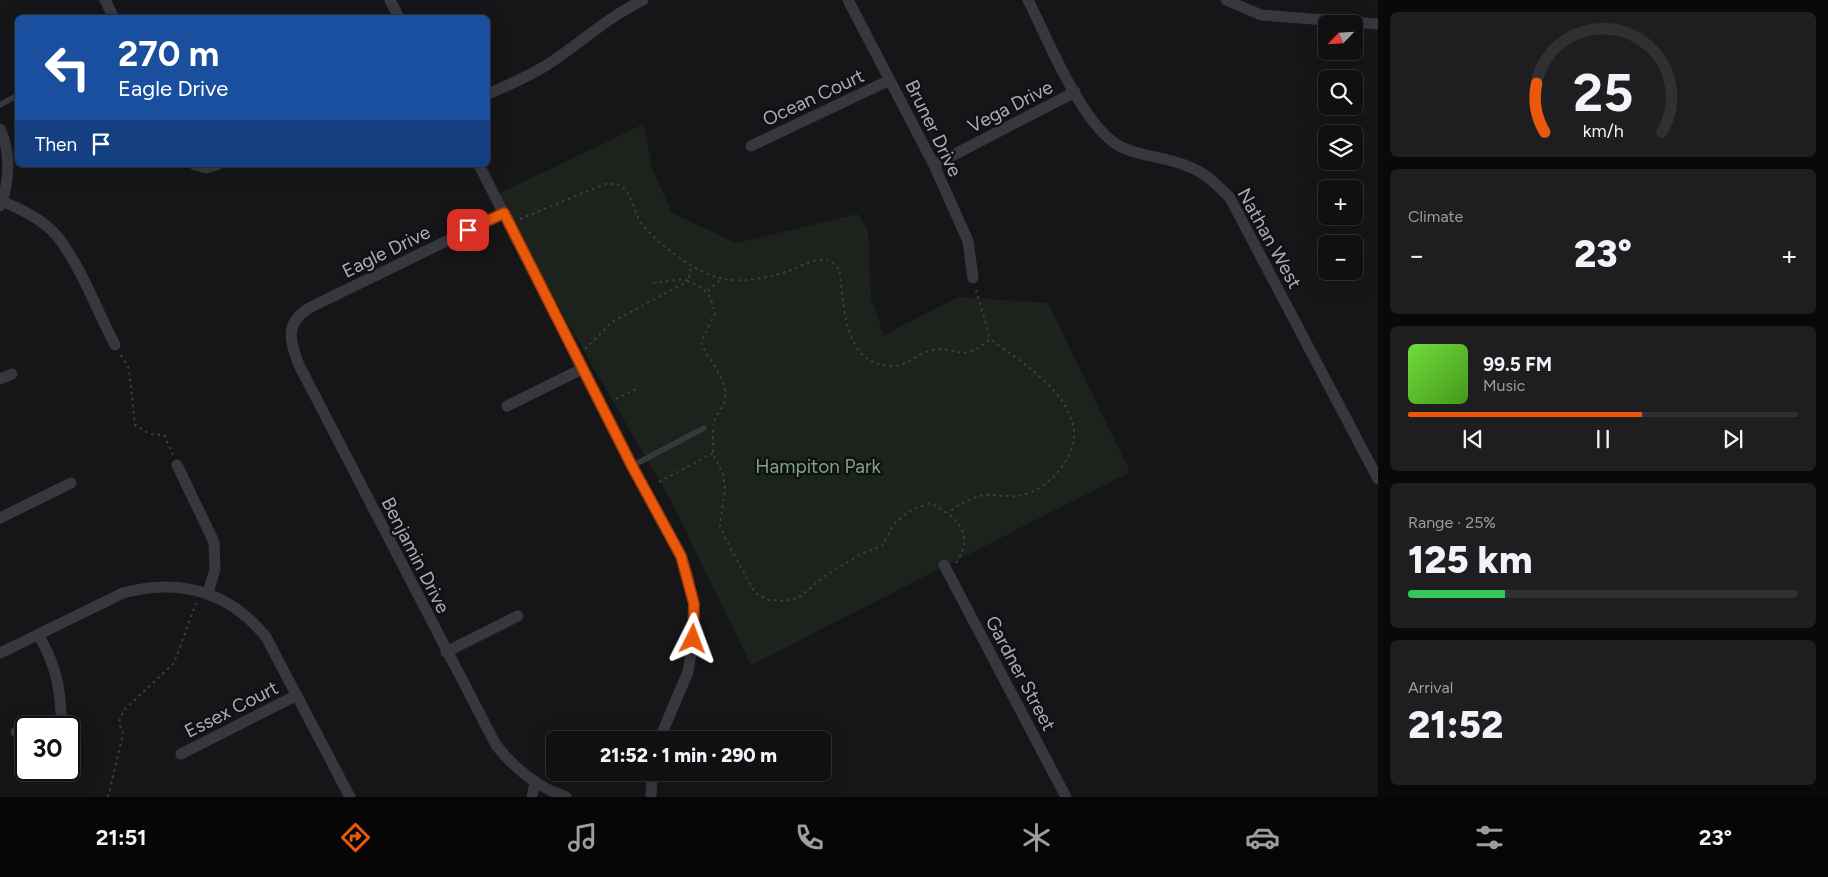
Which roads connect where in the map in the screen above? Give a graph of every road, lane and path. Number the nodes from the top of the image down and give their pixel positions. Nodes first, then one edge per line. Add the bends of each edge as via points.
1 (105, 0) edge
2 (390, 0) edge
3 (643, 0) edge
4 (848, 0) edge
5 (1028, 0) edge
6 (1226, 0) edge
7 (112, 15) edge
8 (398, 15) edge
9 (1378, 24) edge
10 (890, 80) junction
11 (1075, 92) junction
12 (490, 93) edge
13 (15, 97) edge
14 (0, 105) edge
15 (0, 129) edge
16 (751, 146) dead end
17 (934, 165) junction
18 (479, 167) edge
19 (1, 204) edge
20 (506, 218) junction
21 (691, 267) junction
22 (973, 278) joint
23 (721, 279) junction
24 (688, 281) junction
25 (652, 283) dead end
26 (708, 291) junction
27 (291, 329) joint
28 (990, 339) junction
29 (115, 345) joint
30 (576, 354) junction
31 (582, 369) junction
32 (12, 374) dead end
33 (0, 380) edge
34 (638, 388) dead end
35 (616, 399) dead end
36 (507, 406) dead end
37 (704, 428) dead end
38 (713, 453) junction
39 (178, 465) joint
40 (632, 466) junction
41 (1378, 479) edge
42 (658, 482) dead end
43 (71, 483) dead end
44 (947, 513) junction
45 (0, 518) edge
46 (946, 569) joint
47 (204, 592) junction
48 (518, 616) dead end
49 (38, 634) junction
50 (446, 652) junction
51 (0, 653) edge
52 (297, 695) junction
53 (61, 716) edge
54 (663, 731) edge
55 (181, 754) dead end
56 (652, 781) edge
57 (535, 782) junction
58 (108, 797) edge
59 (350, 797) edge
60 (532, 797) edge
61 (566, 797) edge
62 (651, 797) edge
63 (1066, 797) edge

1 - 7 street
2 - 8 street
3 - 12 street via 607,21 547,65
4 - 10 street, Bruner Drive
5 - 11 street, Nathan West
6 - 9 street via 1261,15
10 - 16 street, Ocean Court
10 - 17 street, Bruner Drive
11 - 17 street, Vega Drive
11 - 41 street, Nathan West via 1094,123 1108,138 1131,150 1187,165 1214,182 1230,198
13 - 14 lane
15 - 19 street via 8,160
17 - 22 street, Bruner Drive via 968,240
18 - 20 street
19 - 29 street via 36,218 57,236
20 - 21 path via 605,184 622,186 628,192 639,221
20 - 27 street, Eagle Drive via 309,308 301,313
20 - 30 street
21 - 23 path
21 - 24 path
22 - 28 path
23 - 26 path
23 - 28 path via 778,274 815,261 834,262 839,270 852,343 863,356 878,363 894,366 928,351 973,352
24 - 25 path
24 - 26 path
24 - 30 path via 612,322 589,347
26 - 38 path via 715,314 702,341 725,388 725,400 713,421
27 - 50 street, Benjamin Drive via 292,346 299,365
28 - 44 path via 1061,398 1075,428 1074,443 1060,470 1038,489 1015,497 986,495 973,498
29 - 39 path via 128,369 135,425 150,434 164,436
30 - 31 street
31 - 36 street
31 - 40 street
32 - 33 street
34 - 35 path
37 - 40 lane
38 - 42 path
38 - 44 path via 723,474 725,488 720,526 755,593 768,600 798,598 825,576 861,554 882,546 894,524 909,511 930,503
39 - 47 street via 214,542 215,569
40 - 54 street via 681,556 694,604 688,672
43 - 45 street
44 - 46 path via 962,528 965,539 960,556
46 - 63 street, Gardner Street
47 - 49 street via 170,586 141,588 107,599
47 - 52 street via 257,625
47 - 58 path via 174,663 124,710 119,722 124,734
48 - 50 street
49 - 51 street
49 - 53 street via 60,684
50 - 57 street, Benjamin Drive via 496,745 507,759
52 - 55 street, Essex Court
52 - 59 street
56 - 62 street
57 - 60 street
57 - 61 street, Benjamin Drive

